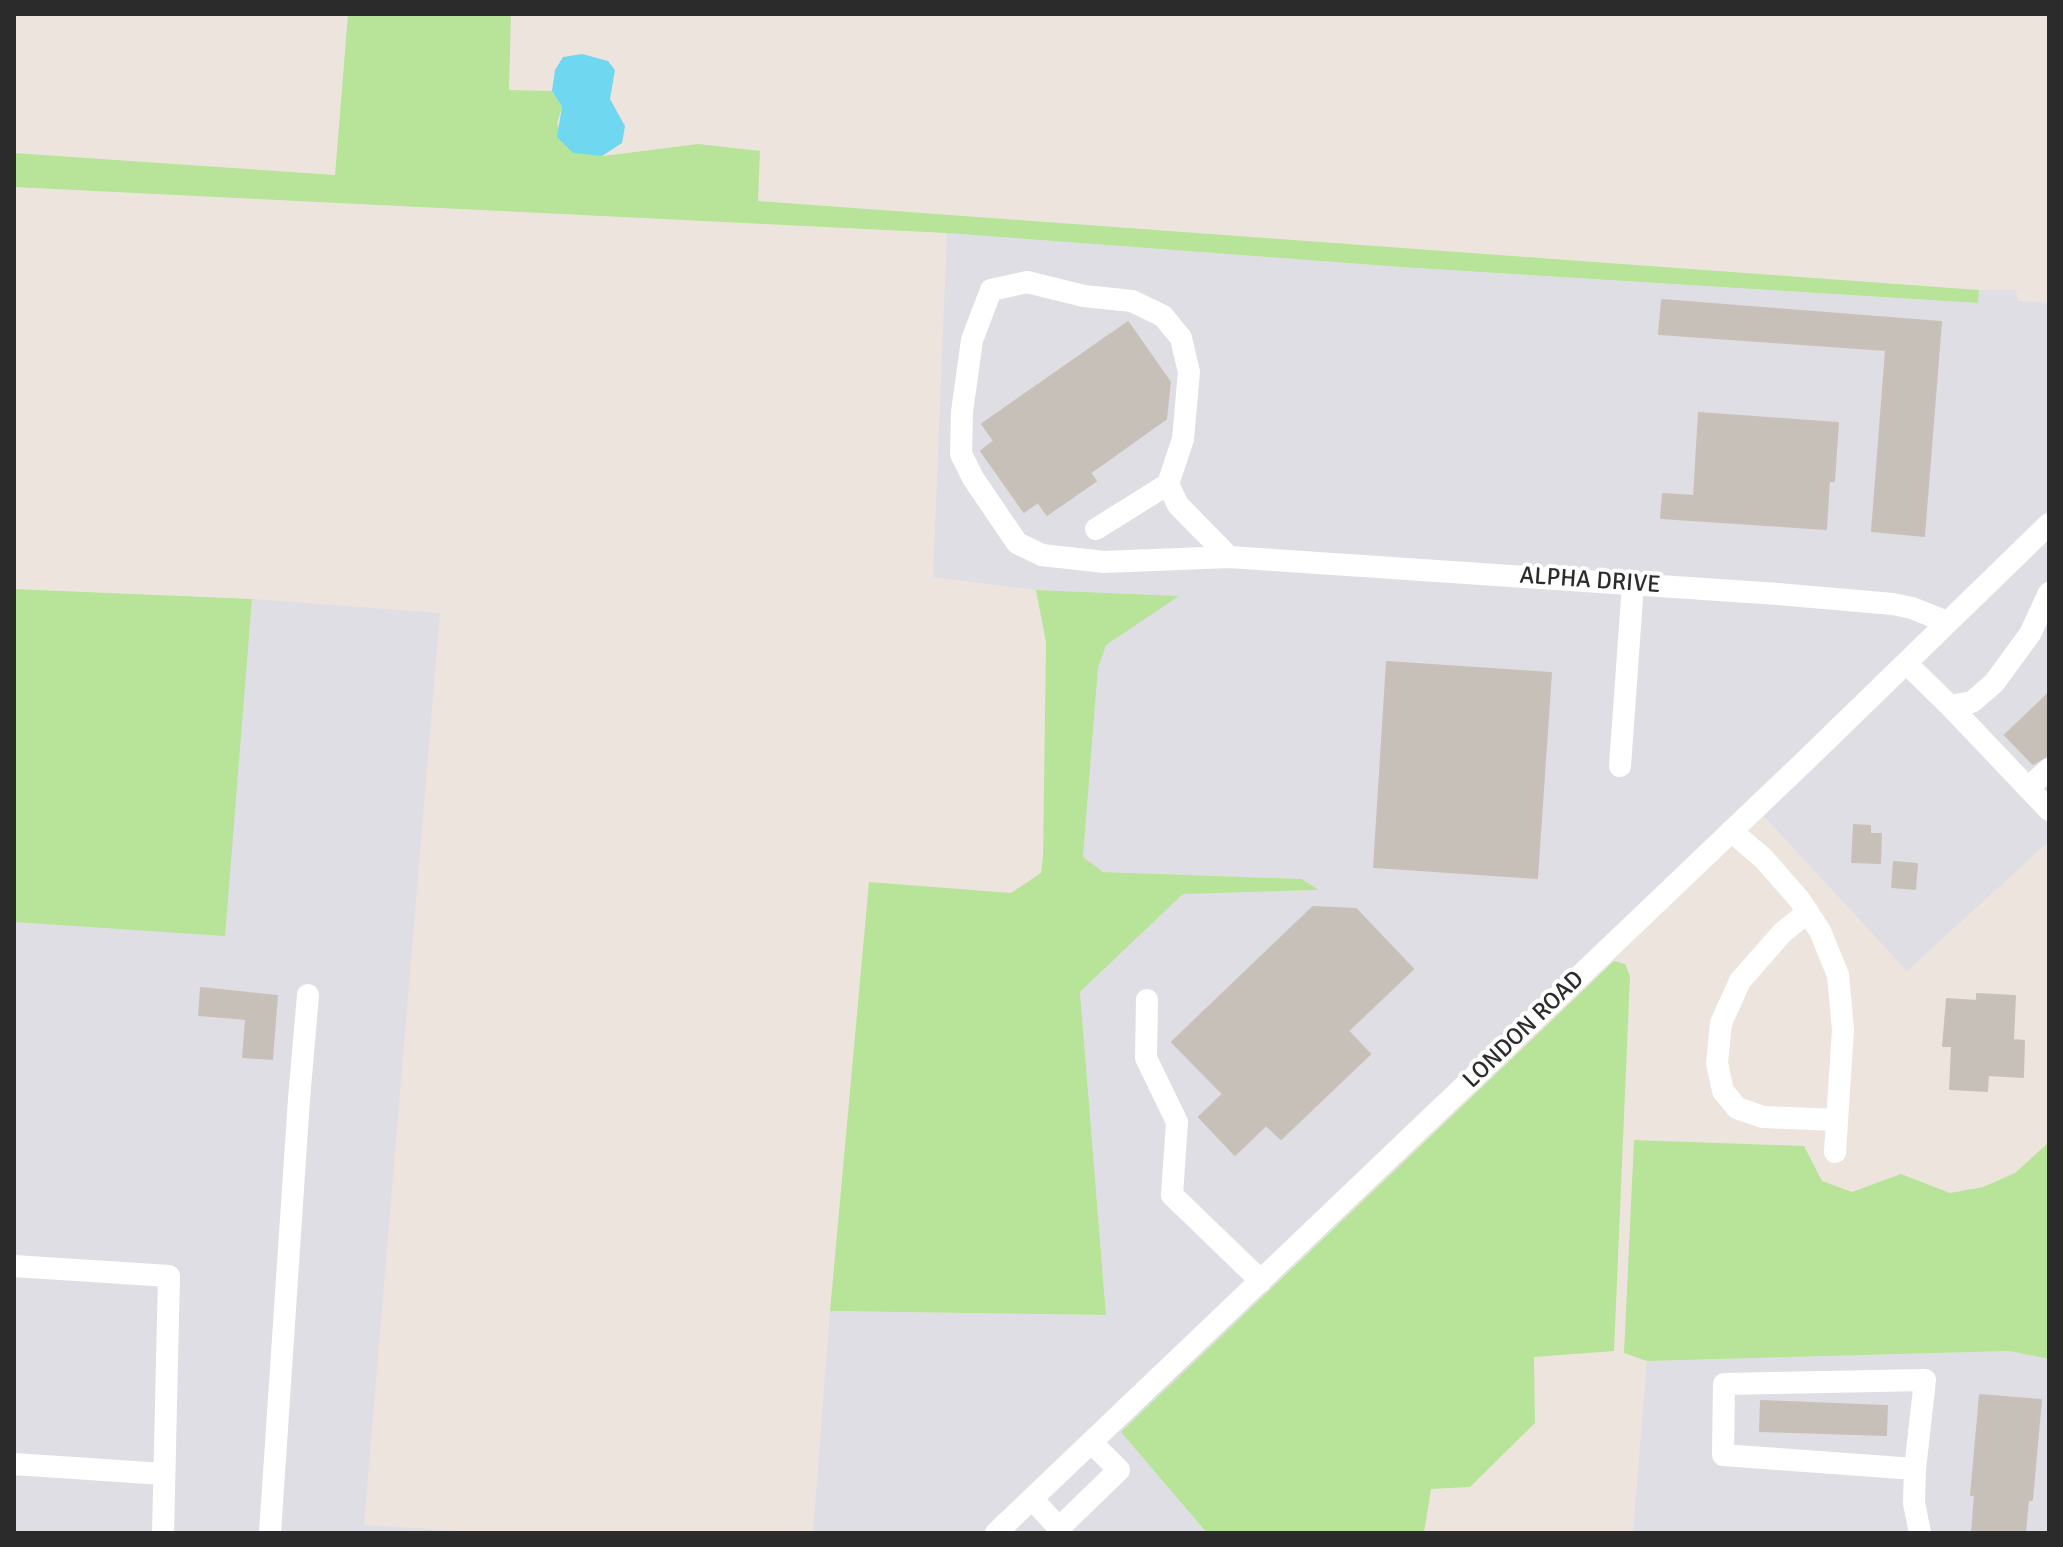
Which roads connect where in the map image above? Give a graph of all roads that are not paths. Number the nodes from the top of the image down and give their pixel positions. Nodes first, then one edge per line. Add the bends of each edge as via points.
1 (1168, 484) junction
2 (2049, 524) edge
3 (1096, 529) dead end
4 (1229, 557) junction
5 (1633, 584) junction
6 (2049, 593) edge
7 (1947, 622) junction
8 (1906, 663) junction
9 (1950, 706) junction
10 (1620, 766) dead end
11 (2049, 769) edge
12 (2028, 788) junction
13 (2049, 810) edge
14 (1731, 831) junction
15 (1808, 912) junction
16 (308, 995) dead end
17 (1147, 1000) dead end
18 (1837, 1120) junction
19 (1835, 1152) dead end
20 (14, 1266) edge
21 (1261, 1281) junction
22 (1091, 1442) junction
23 (14, 1464) edge
24 (1915, 1469) junction
25 (164, 1474) junction
26 (1033, 1500) junction
27 (163, 1533) edge
28 (270, 1533) edge
29 (996, 1533) edge
30 (1920, 1533) edge

1 - 3 street
1 - 4 street via 1178,505
1 - 4 street, ALPHA DRIVE via 1183,439 1189,372 1181,338 1163,316 1132,301 1027,282 991,290 972,340 961,454 1017,543 1042,555 1104,562
2 - 7 street, LONDON ROAD
4 - 5 street, ALPHA DRIVE
5 - 7 street, ALPHA DRIVE via 1893,604
5 - 10 street
6 - 9 street via 2030,634 1994,683 1972,702
7 - 8 street, LONDON ROAD
8 - 9 street
8 - 14 street, LONDON ROAD
9 - 12 street
11 - 12 street
12 - 13 street
14 - 15 street via 1763,858
14 - 21 street, LONDON ROAD
15 - 18 street via 1838,975 1843,1030
15 - 18 street via 1740,981 1721,1023 1717,1063 1723,1091 1737,1108 1763,1117
16 - 28 street
17 - 21 street via 1146,1058 1177,1122 1172,1195
18 - 19 street
20 - 25 street via 169,1276
21 - 22 street, LONDON ROAD
22 - 26 street, LONDON ROAD
22 - 26 street via 1119,1470 1059,1528
23 - 25 street
24 - 24 street via 1925,1380 1724,1384 1723,1455
24 - 30 street
25 - 27 street
26 - 29 street, LONDON ROAD

